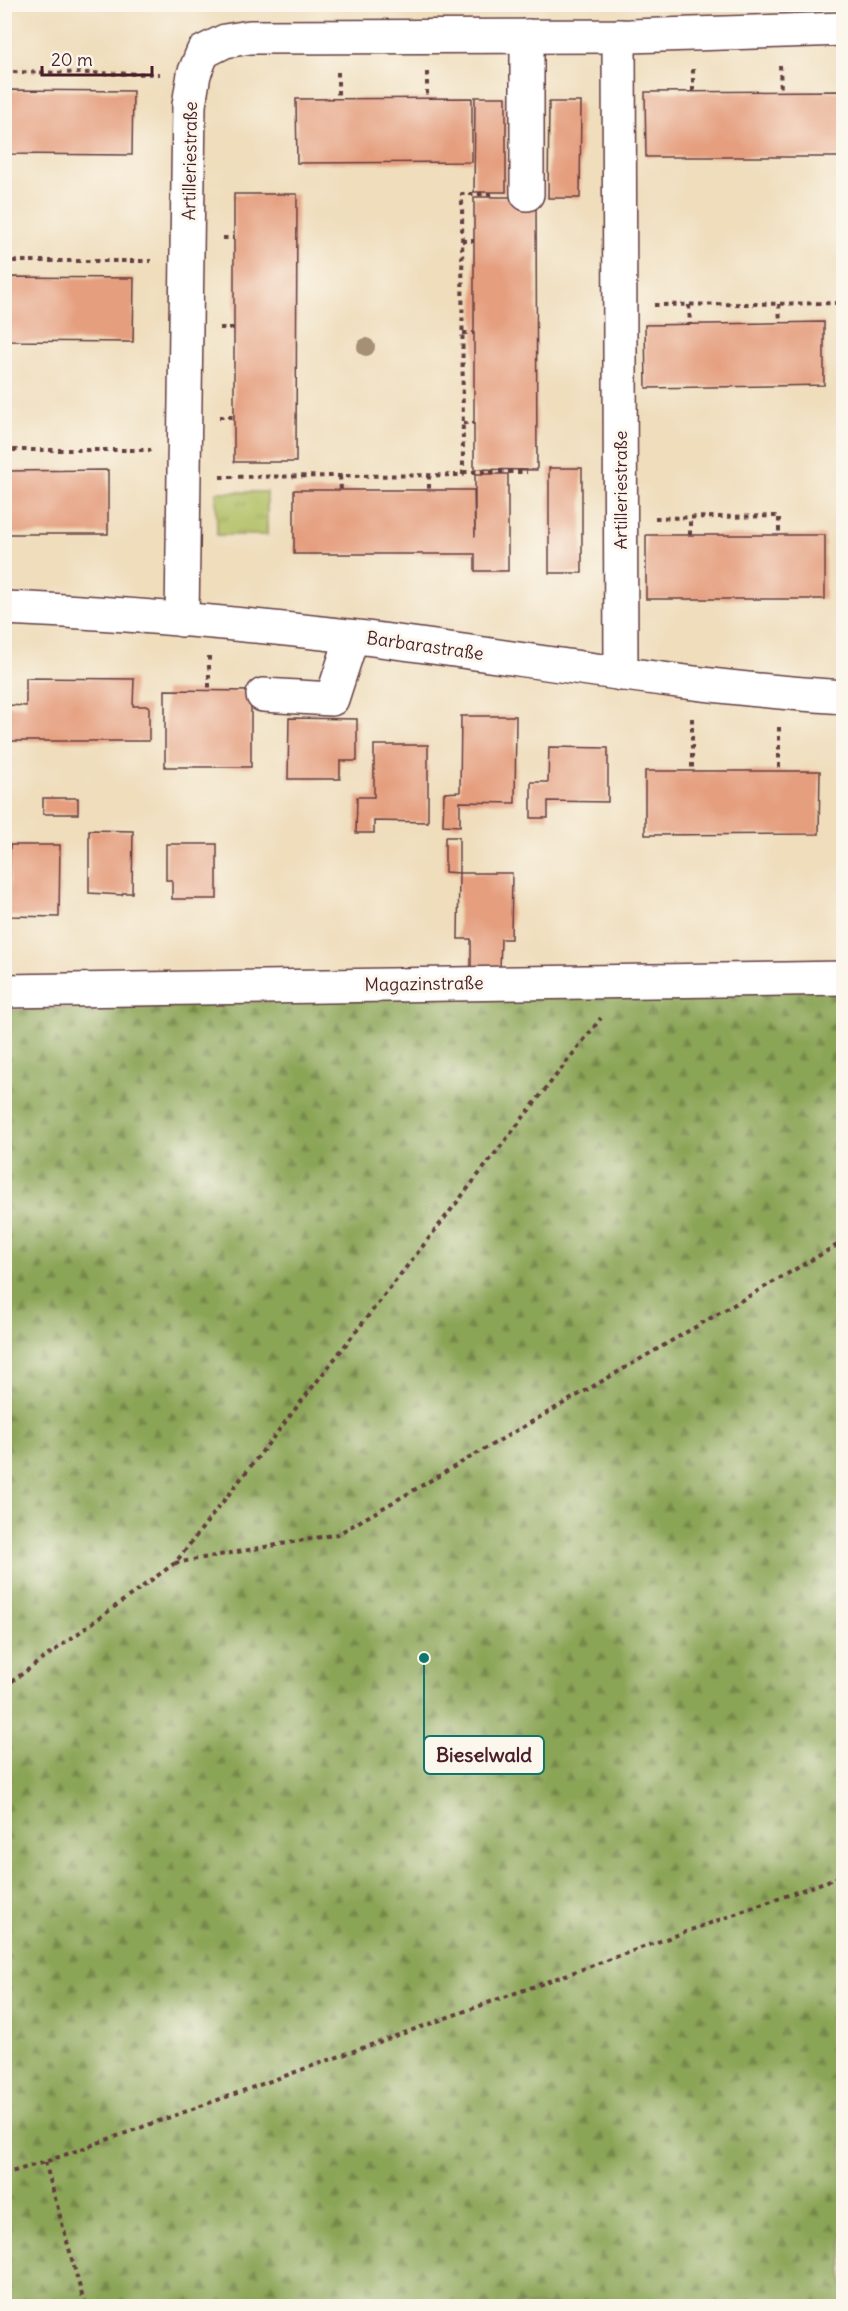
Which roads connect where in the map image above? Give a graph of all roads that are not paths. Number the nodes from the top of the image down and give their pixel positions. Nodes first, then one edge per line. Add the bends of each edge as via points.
1 (843, 29) edge
2 (527, 36) junction
3 (619, 36) junction
4 (527, 194) road end
5 (4, 608) edge
6 (182, 620) junction
7 (352, 637) junction
8 (621, 674) junction
9 (263, 695) dead end
10 (843, 697) edge
11 (843, 978) edge
12 (4, 991) edge

1 - 3 street, Artilleriestraße
2 - 3 street, Artilleriestraße
2 - 4 street
2 - 6 street, Artilleriestraße via 250,37 225,41 203,52 194,74 189,105
3 - 8 street, Artilleriestraße
5 - 6 street, Barbarastraße
6 - 7 street, Barbarastraße
7 - 8 street, Barbarastraße
7 - 9 street via 332,699
8 - 10 street, Barbarastraße
11 - 12 street, Magazinstraße

